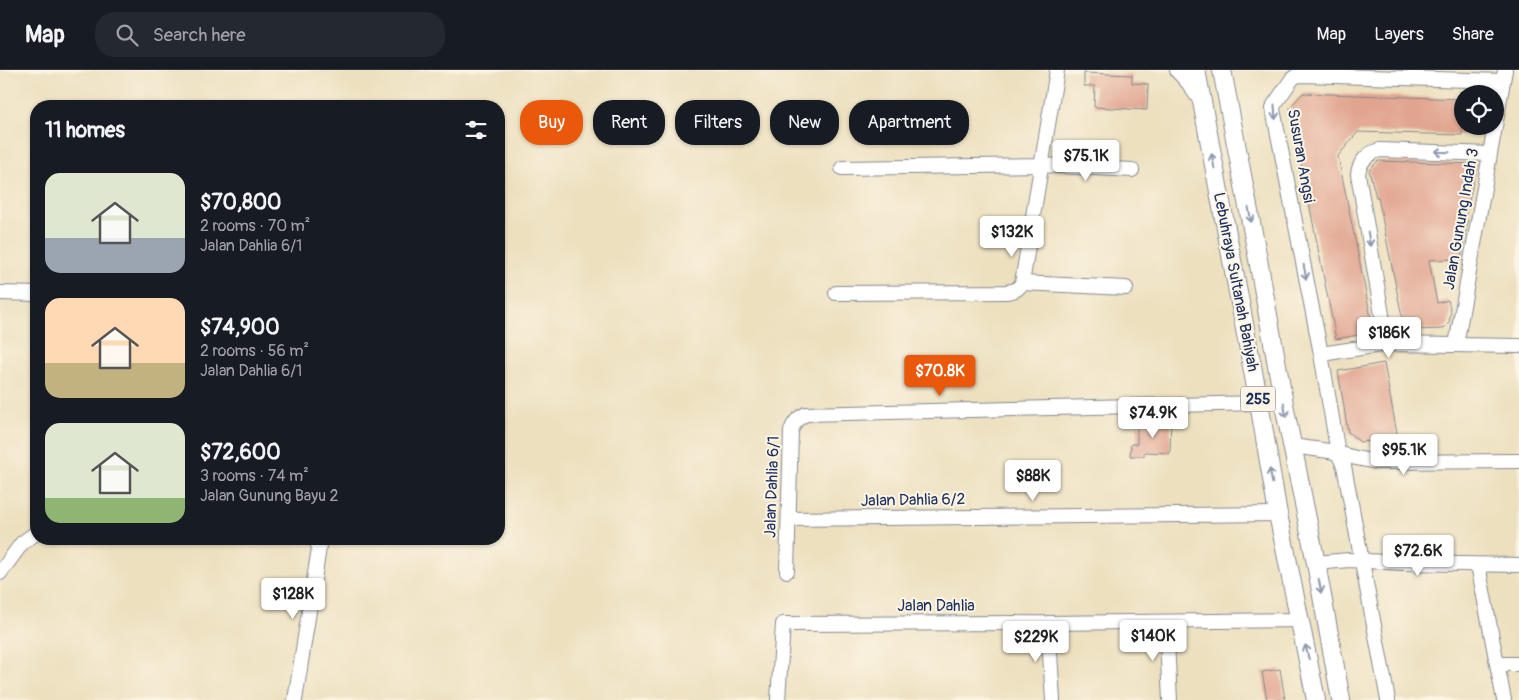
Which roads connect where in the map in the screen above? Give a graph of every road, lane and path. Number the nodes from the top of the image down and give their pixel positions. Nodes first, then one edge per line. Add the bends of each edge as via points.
1 (1057, 70) edge
2 (1179, 70) edge
3 (1196, 70) edge
4 (1222, 70) edge
5 (1238, 70) edge
6 (1504, 76) edge
7 (1202, 98) junction
8 (1228, 99) junction
9 (1490, 154) junction
10 (1042, 165) junction
11 (842, 168) dead end
12 (1132, 170) dead end
13 (1022, 283) junction
14 (1126, 288) dead end
15 (836, 293) dead end
16 (0, 294) edge
17 (30, 294) edge
18 (1387, 344) junction
19 (1456, 345) junction
20 (1519, 346) edge
21 (1321, 354) junction
22 (1259, 403) junction
23 (1292, 446) junction
24 (1338, 453) junction
25 (1519, 461) edge
26 (1278, 514) junction
27 (789, 519) junction
28 (30, 537) edge
29 (318, 545) edge
30 (1362, 560) junction
31 (1316, 563) junction
32 (1478, 565) junction
33 (1519, 565) edge
34 (787, 571) dead end
35 (0, 573) edge
36 (1299, 620) junction
37 (1166, 622) junction
38 (1048, 623) junction
39 (1497, 664) junction
40 (1519, 664) edge
41 (295, 700) edge
42 (778, 700) edge
43 (1053, 700) edge
44 (1170, 700) edge
45 (1316, 700) edge
46 (1341, 700) edge
47 (1388, 700) edge
48 (1504, 700) edge

1 - 10 street
2 - 7 main road
3 - 7 main road, Lebuhraya Sultanah Bahiyah / 255
4 - 8 main road, Lebuhraya Sultanah Bahiyah / 255
5 - 8 main road via 1229,82
6 - 9 street, Jalan Gunung Indah 3
6 -> 21 street, Susuran Angsi via 1301,75 1292,79 1276,100 1273,109
22 -> 7 main road, Lebuhraya Sultanah Bahiyah / 255
8 -> 23 main road, Lebuhraya Sultanah Bahiyah / 255
9 -> 18 street via 1380,150 1370,154 1360,165 1358,174
9 - 19 street, Jalan Gunung Indah 3
10 - 11 street
10 - 12 street
10 - 13 street
13 - 14 street
13 - 15 street via 1019,288 1006,292
16 - 17 street
18 - 19 street
18 - 21 street
19 - 20 street
21 - 24 street, Susuran Angsi
26 -> 22 main road, Lebuhraya Sultanah Bahiyah / 255
22 - 27 street, Jalan Dahlia 6/1 via 806,414 798,418 791,430
23 - 24 street
23 - 31 main road, Lebuhraya Sultanah Bahiyah / 255
24 - 25 street via 1376,462
24 - 30 street, Susuran Angsi via 1344,466
26 - 27 street, Jalan Dahlia 6/2
26 - 36 main road, Lebuhraya Sultanah Bahiyah / 255
27 - 34 street, Jalan Dahlia 6/1
28 - 35 street
29 - 41 street
30 - 31 street
30 - 32 street
30 - 47 street, Susuran Angsi
31 -> 46 main road, Lebuhraya Sultanah Bahiyah / 255
32 - 33 street
32 - 39 street
36 - 37 street, Jalan Dahlia
45 -> 36 main road, Lebuhraya Sultanah Bahiyah / 255
37 - 38 street, Jalan Dahlia
37 - 44 street
38 - 42 street, Jalan Dahlia via 783,624
38 - 43 street
39 - 40 street
39 - 48 street

